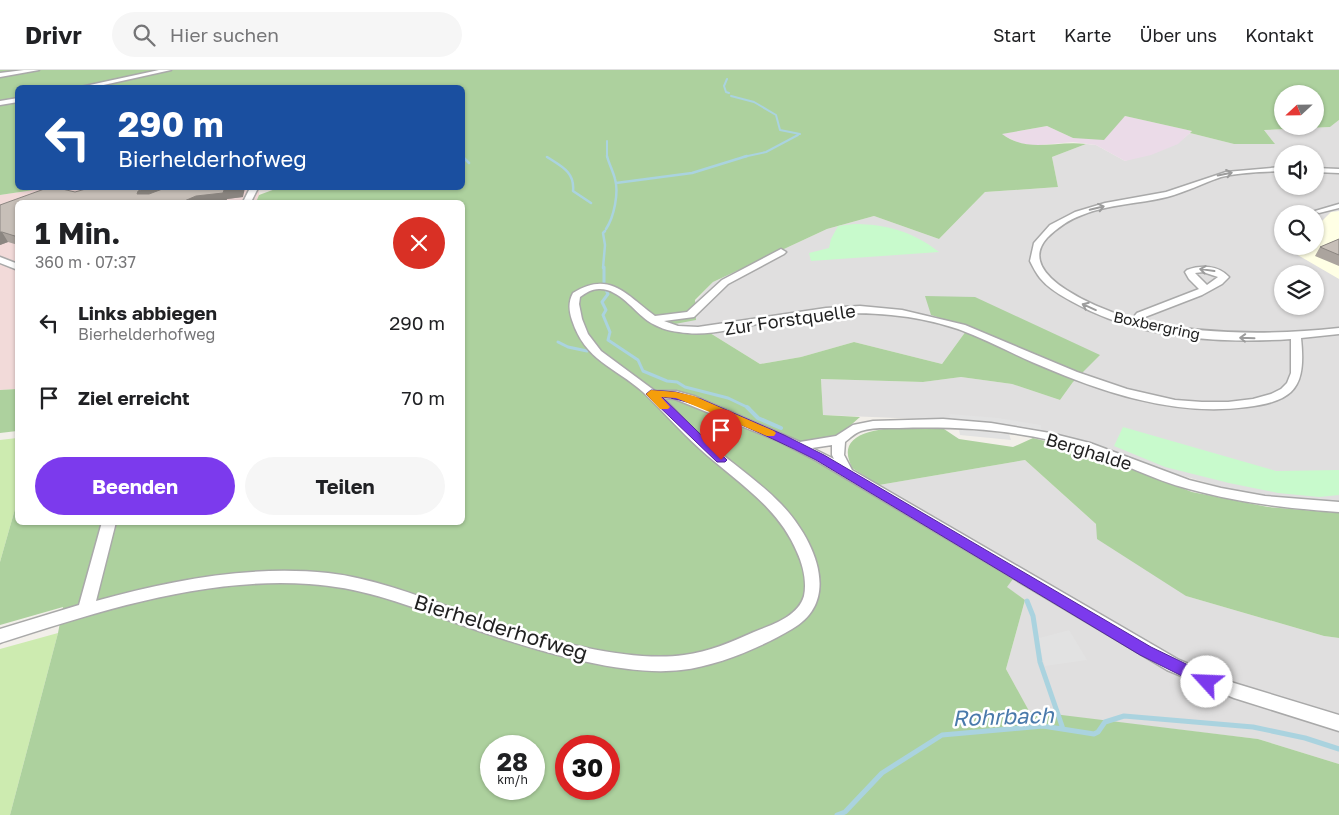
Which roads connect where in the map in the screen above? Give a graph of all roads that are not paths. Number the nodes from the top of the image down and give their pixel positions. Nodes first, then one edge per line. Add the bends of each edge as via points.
1 (36, 70) edge
2 (168, 70) edge
3 (0, 75) edge
4 (94, 85) edge
5 (15, 100) edge
6 (0, 103) edge
7 (1274, 170) edge
8 (1324, 170) edge
9 (1339, 171) edge
10 (1339, 206) edge
11 (1324, 210) edge
12 (781, 252) dead end
13 (0, 260) edge
14 (15, 266) edge
15 (1205, 289) dead end
16 (652, 320) junction
17 (1137, 324) junction
18 (1339, 331) edge
19 (1296, 336) junction
20 (651, 394) junction
21 (839, 440) junction
22 (798, 446) junction
23 (846, 471) junction
24 (1339, 508) edge
25 (108, 525) edge
26 (86, 610) junction
27 (0, 636) edge
28 (1339, 723) edge

1 - 3 street
2 - 4 street
5 - 6 street
17 -> 7 street, Boxbergring via 1088,307 1050,283 1035,262 1041,238 1062,221 1087,210 1172,193 1226,174
8 - 9 street
10 - 11 street
12 - 16 street via 724,282 690,315
13 - 14 street
15 - 17 street via 1141,315
16 - 19 street, Zur Forstquelle via 673,328 699,330 826,310 894,312 958,326 1050,365 1150,398 1221,406 1260,402 1291,386 1296,367
16 - 20 street, Zur Forstquelle via 620,291 612,288 588,288 574,299 581,331 593,350
19 -> 17 street, Boxbergring via 1220,336
18 - 19 street, Boxbergring
20 - 22 street via 690,399
20 - 26 street, Bierhelderhofweg via 704,445 777,506 796,534 809,565 812,594 804,611 775,629 720,654 672,664 614,659 525,639 376,588 314,578 274,577 215,582 157,592
21 - 22 street, Berghalde
21 - 23 street via 838,455
21 - 24 street, Berghalde via 857,428 878,424 943,423 991,427 1067,441 1186,484 1221,493
22 - 23 street
23 - 28 street via 1172,665 1247,696
25 - 26 street
26 - 27 street, Bierhelderhofweg

